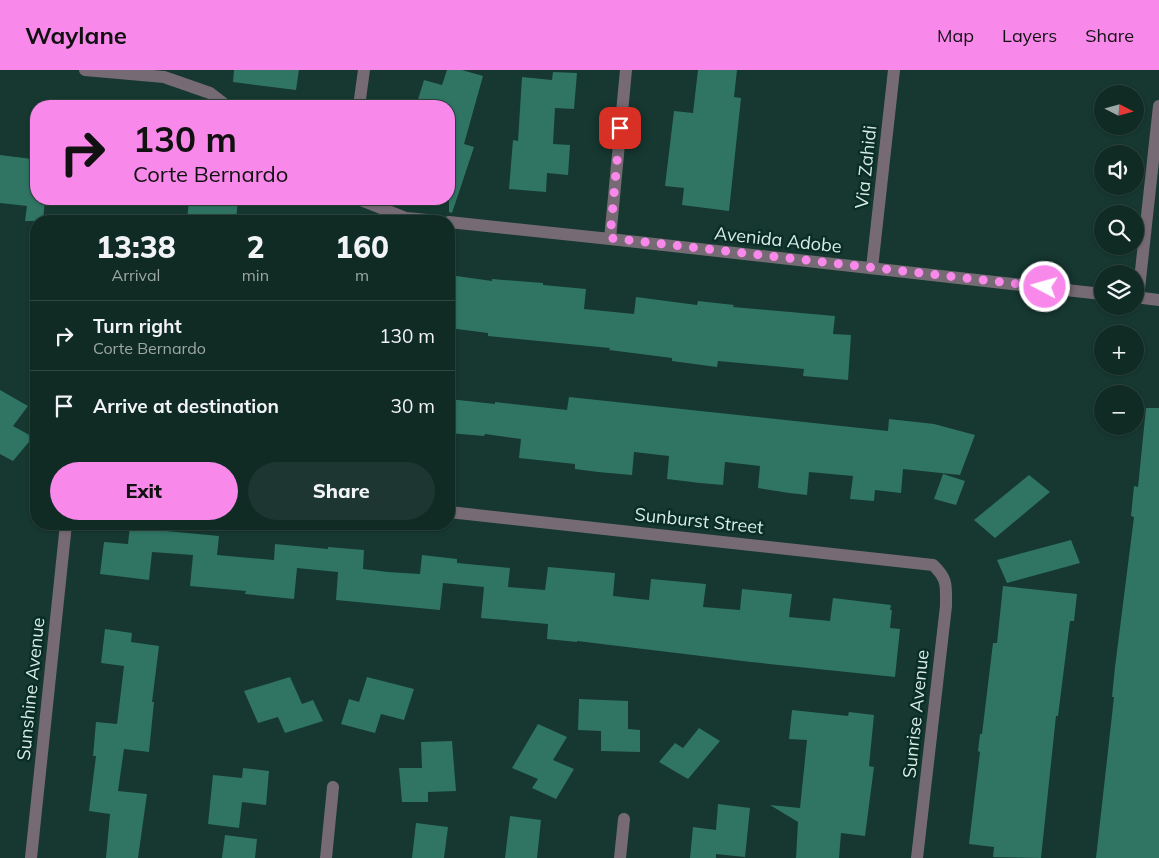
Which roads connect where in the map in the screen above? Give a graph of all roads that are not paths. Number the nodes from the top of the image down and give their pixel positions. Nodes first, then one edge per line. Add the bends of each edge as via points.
1 (85, 70) edge
2 (364, 70) edge
3 (626, 70) edge
4 (894, 70) edge
5 (99, 71) edge
6 (219, 100) edge
7 (361, 100) edge
8 (1159, 106) edge
9 (373, 205) edge
10 (398, 215) edge
11 (455, 223) edge
12 (610, 238) junction
13 (1141, 265) edge
14 (872, 268) junction
15 (1094, 293) edge
16 (1144, 298) edge
17 (1159, 300) edge
18 (455, 513) edge
19 (65, 530) edge
20 (942, 574) joint
21 (333, 786) dead end
22 (624, 819) dead end
23 (31, 858) edge
24 (326, 858) edge
25 (620, 858) edge
26 (917, 858) edge

1 - 5 street
2 - 7 street
3 - 12 street
4 - 14 street, Via Zahidi
5 - 6 street via 164,77 210,93
8 - 13 street
9 - 10 street
11 - 12 street, Avenida Adobe
12 - 14 street, Avenida Adobe
14 - 15 street, Avenida Adobe
16 - 17 street
18 - 20 street, Sunburst Street via 914,562 932,565
19 - 23 street, Sunshine Avenue
20 - 26 street, Sunrise Avenue via 946,606
21 - 24 street
22 - 25 street

